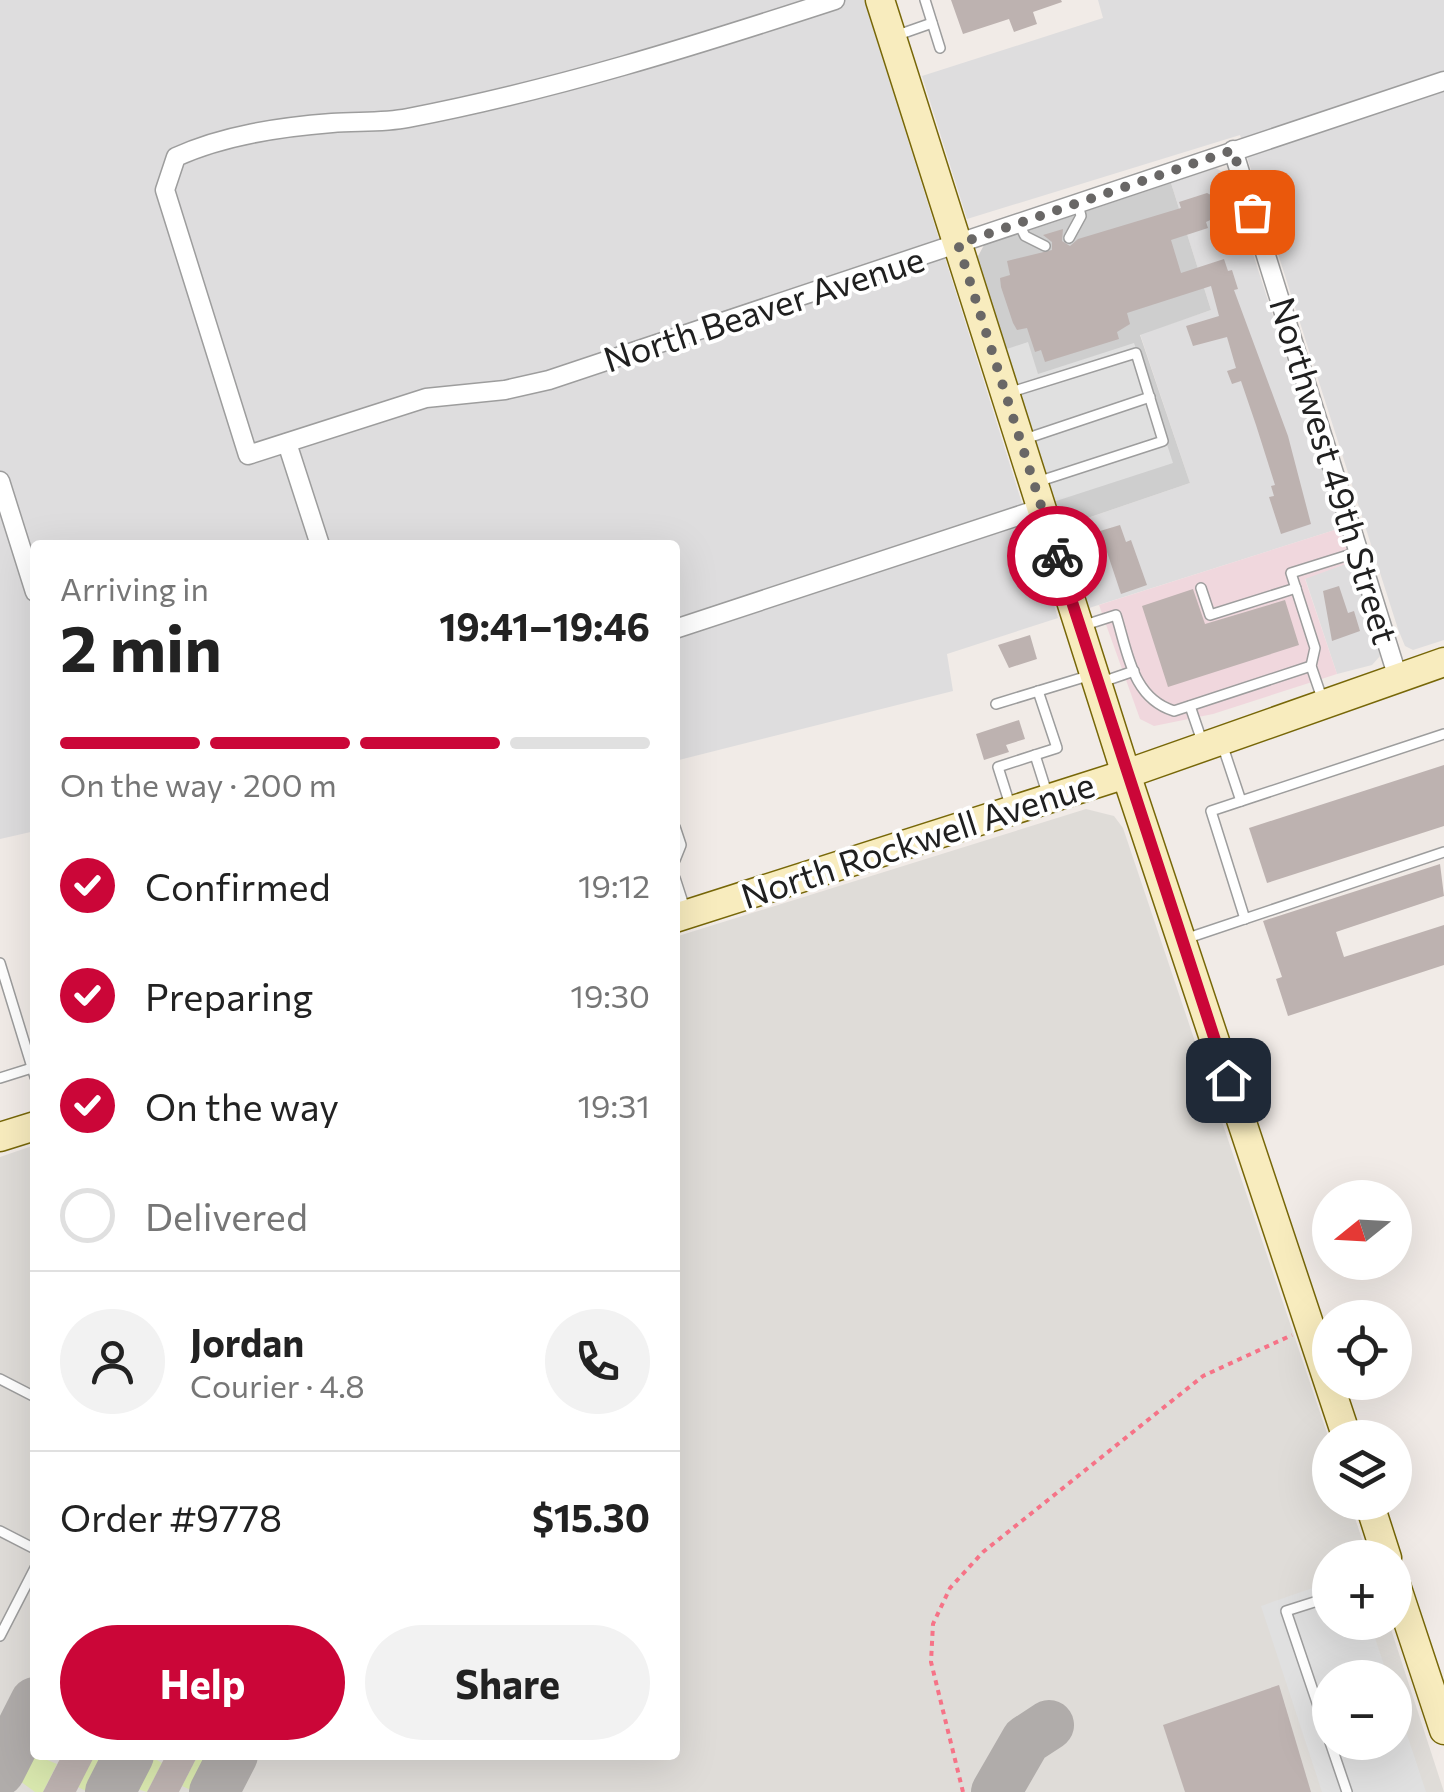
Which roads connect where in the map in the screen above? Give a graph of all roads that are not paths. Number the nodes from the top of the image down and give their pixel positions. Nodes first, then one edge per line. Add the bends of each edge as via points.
1 (835, 0) edge
2 (880, 0) edge
3 (925, 0) edge
4 (932, 23) junction
5 (892, 36) junction
6 (940, 48) dead end
7 (1444, 80) edge
8 (1233, 150) junction
9 (1077, 202) junction
10 (1018, 222) junction
11 (1069, 238) dead end
12 (958, 244) junction
13 (1044, 246) dead end
14 (1004, 394) junction
15 (1150, 398) junction
16 (1019, 441) junction
17 (288, 442) junction
18 (0, 481) edge
19 (1037, 496) junction
20 (318, 540) edge
21 (1358, 552) junction
22 (30, 576) edge
23 (1201, 588) dead end
24 (1296, 588) junction
25 (680, 627) edge
26 (1079, 627) junction
27 (1444, 662) edge
28 (1311, 666) junction
29 (1134, 671) junction
30 (1398, 678) junction
31 (1095, 679) junction
32 (1038, 691) junction
33 (996, 704) dead end
34 (1324, 704) junction
35 (1190, 706) junction
36 (1444, 734) edge
37 (1213, 744) junction
38 (1035, 755) junction
39 (1126, 774) junction
40 (1049, 799) junction
41 (1241, 801) junction
42 (1012, 811) junction
43 (1444, 852) edge
44 (681, 916) edge
45 (1246, 919) junction
46 (1182, 940) junction
47 (0, 963) edge
48 (30, 1057) edge
49 (30, 1071) edge
50 (0, 1078) edge
51 (30, 1128) edge
52 (0, 1137) edge
53 (0, 1379) edge
54 (30, 1394) edge
55 (1341, 1420) edge
56 (0, 1531) edge
57 (30, 1546) edge
58 (30, 1578) edge
59 (1312, 1602) edge
60 (1412, 1633) edge
61 (0, 1636) edge
62 (1312, 1688) edge
63 (1444, 1730) edge
64 (1336, 1760) edge
65 (1347, 1792) edge

1 - 17 street, North Beaver Avenue via 528,92 403,119 211,141 176,157 165,190 248,455
2 - 5 street
3 - 4 lane
4 - 5 lane
4 - 6 lane
5 - 12 street
7 - 8 street, North Beaver Avenue
8 - 9 street, North Beaver Avenue
8 - 21 street, Northwest 49th Street
9 - 10 street, North Beaver Avenue
9 - 11 lane via 1081,216
10 - 12 street, North Beaver Avenue
10 - 13 lane via 1025,236
12 - 14 street
12 - 17 street, North Beaver Avenue via 549,380 426,398
14 - 15 lane via 1136,353
14 - 16 street
15 - 16 lane
15 - 19 lane via 1163,441
16 - 19 street
17 - 20 street
18 - 22 street
19 - 25 street
19 - 26 street
21 - 24 lane via 1291,573
21 - 30 street, Northwest 49th Street
23 - 24 lane via 1210,616
24 - 28 lane via 1315,648
26 - 29 lane via 1116,615
26 - 31 street
27 - 30 street, North Rockwell Avenue
28 - 34 lane
28 - 35 lane
29 - 31 lane
29 - 35 lane via 1153,705 1174,711
30 - 34 street, North Rockwell Avenue
31 - 32 lane
31 - 39 street
32 - 33 lane
32 - 38 lane via 1057,748
34 - 37 street, North Rockwell Avenue
35 - 37 lane
36 - 41 lane
37 - 39 street, North Rockwell Avenue
37 - 41 lane
38 - 40 lane
38 - 42 lane via 998,767
39 - 40 street, North Rockwell Avenue
39 - 46 street
40 - 42 street, North Rockwell Avenue
41 - 45 lane via 1211,811
42 - 44 street, North Rockwell Avenue
43 - 45 lane
45 - 46 lane
46 - 55 street
47 - 48 lane
49 - 50 lane
51 - 52 street
53 - 54 lane
56 - 57 lane
58 - 61 lane
59 - 62 lane via 1286,1611
60 - 63 street
64 - 65 lane

